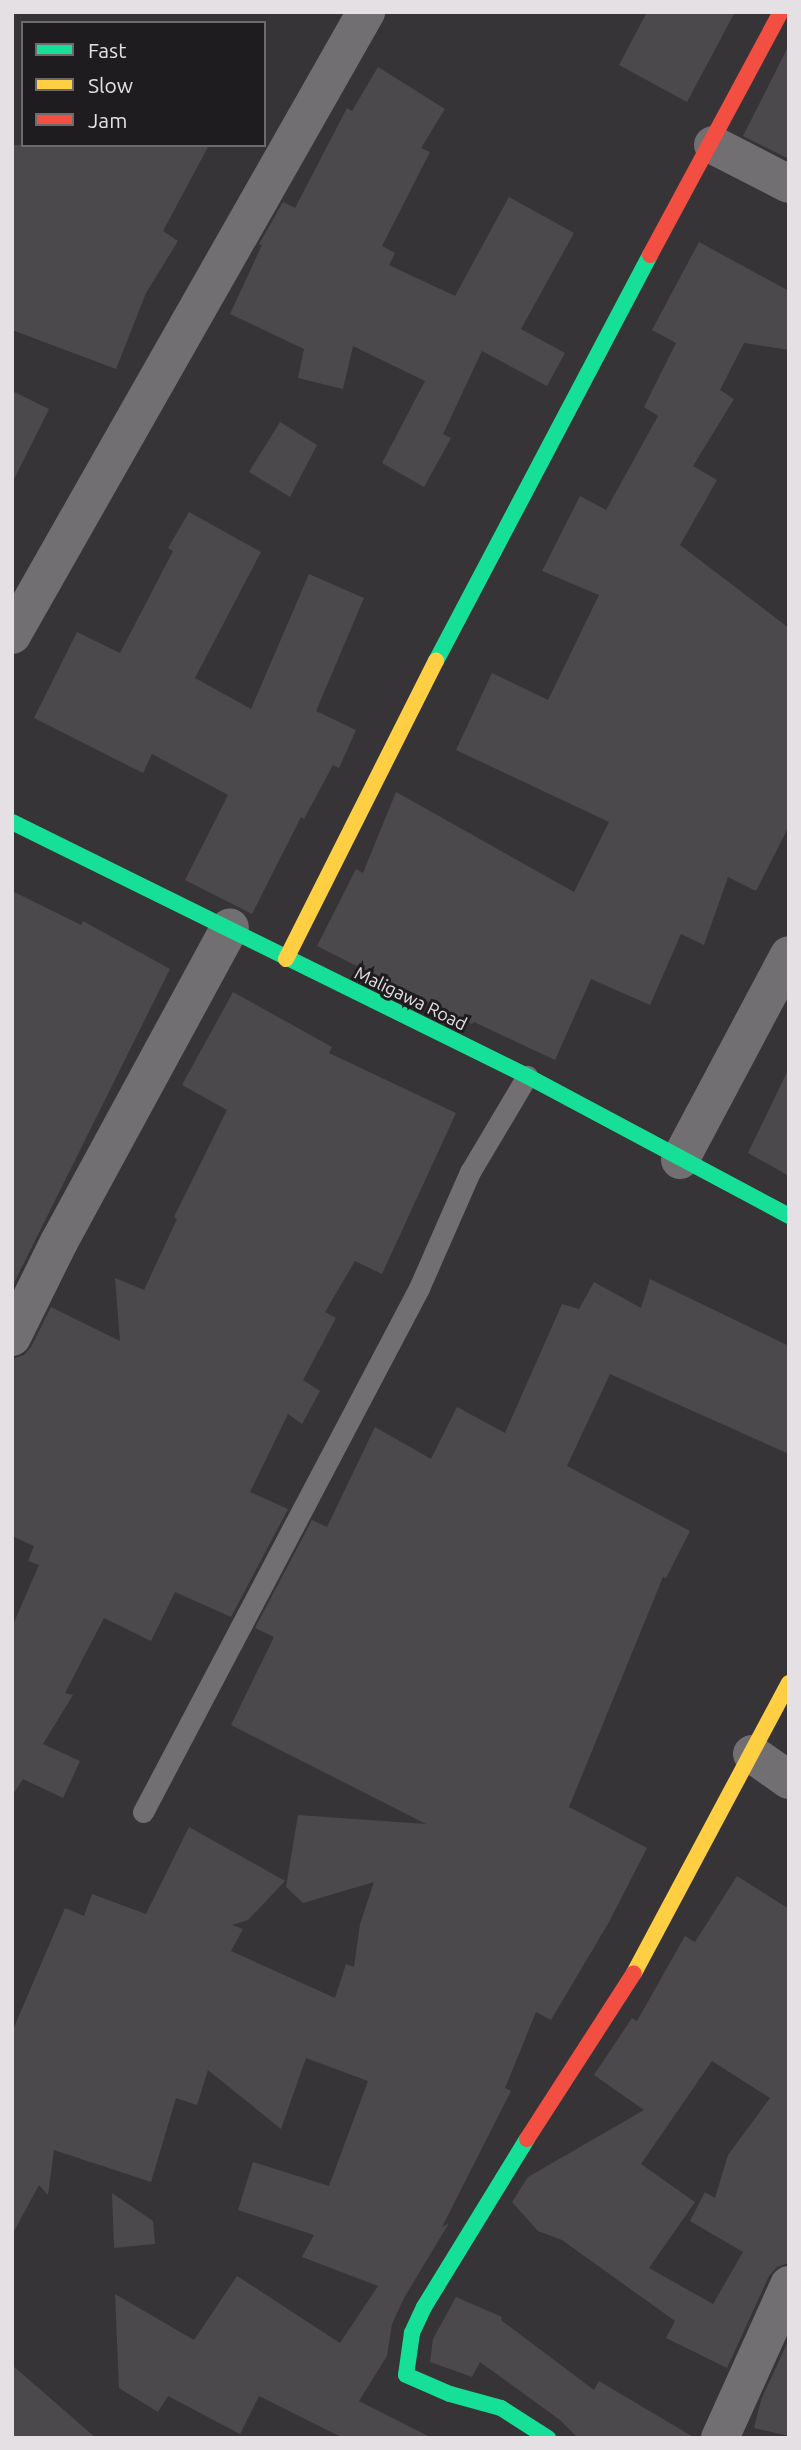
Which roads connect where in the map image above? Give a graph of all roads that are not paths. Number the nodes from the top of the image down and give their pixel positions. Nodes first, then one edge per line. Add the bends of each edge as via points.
1 (366, 12) edge
2 (781, 12) edge
3 (713, 145) junction
4 (789, 184) edge
5 (12, 635) edge
6 (12, 822) edge
7 (230, 927) junction
8 (789, 956) edge
9 (286, 959) junction
10 (527, 1076) junction
11 (680, 1160) junction
12 (789, 1216) edge
13 (12, 1337) edge
14 (789, 1683) edge
15 (752, 1754) junction
16 (789, 1780) edge
17 (143, 1812) dead end
18 (789, 2285) edge
19 (548, 2438) edge
20 (720, 2438) edge

1 - 5 street
2 - 3 street
3 - 4 street
3 - 9 street via 493,548
6 - 7 street, Maligawa Road
7 - 9 street, Maligawa Road
7 - 13 street
8 - 11 street
9 - 10 street, Maligawa Road
10 - 11 street, Maligawa Road
10 - 17 lane via 470,1172 419,1288
11 - 12 street, Maligawa Road
14 - 15 street
15 - 16 street
15 - 19 street via 643,1959 495,2188 412,2333 406,2375 450,2394 501,2408
18 - 20 street

